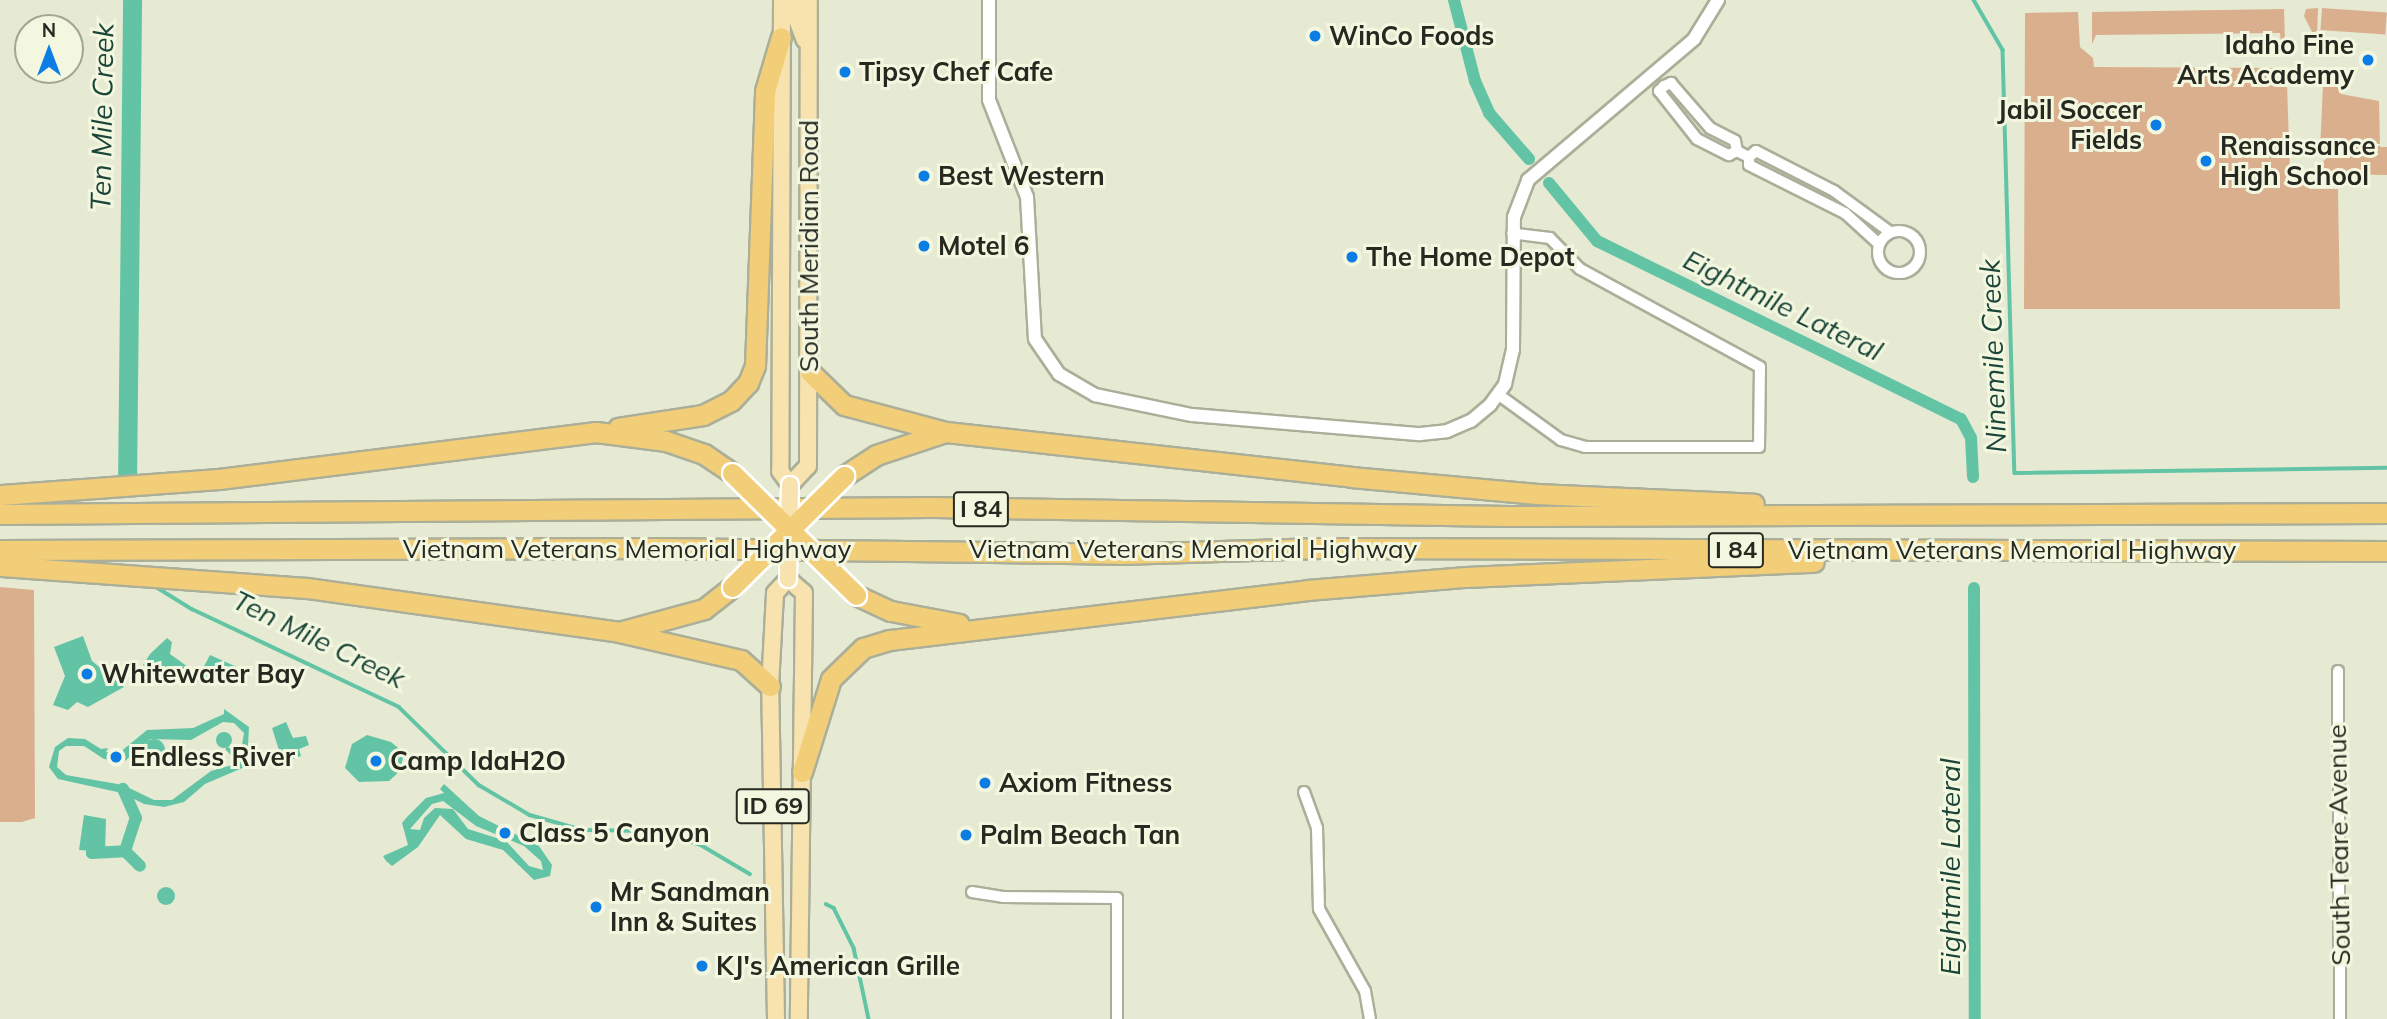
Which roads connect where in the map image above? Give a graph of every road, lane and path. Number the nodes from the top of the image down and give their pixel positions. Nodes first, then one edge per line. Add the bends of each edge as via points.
1 (782, 0) edge
2 (794, 0) edge
3 (809, 0) edge
4 (989, 0) edge
5 (1718, 0) edge
6 (781, 37) junction
7 (807, 45) junction
8 (1655, 72) junction
9 (1664, 86) junction
10 (1737, 151) junction
11 (1749, 157) junction
12 (1890, 232) junction
13 (1512, 233) junction
14 (1879, 244) junction
15 (810, 372) junction
16 (1499, 394) junction
17 (596, 432) junction
18 (946, 432) junction
19 (790, 485) junction
20 (0, 495) edge
21 (1961, 513) junction
22 (2387, 513) edge
23 (0, 514) edge
24 (789, 533) junction
25 (0, 550) edge
26 (1961, 551) junction
27 (2387, 551) edge
28 (0, 566) edge
29 (788, 579) junction
30 (1007, 627) junction
31 (619, 632) junction
32 (2338, 671) dead end
33 (769, 686) junction
34 (802, 772) junction
35 (1304, 792) dead end
36 (972, 892) dead end
37 (776, 1019) edge
38 (799, 1019) edge
39 (1116, 1019) edge
40 (1370, 1019) edge
41 (2340, 1019) edge

1 - 6 main road, South Meridian Road
2 - 7 main road
3 - 7 main road, South Meridian Road
4 - 16 street via 989,100 1027,197 1035,339 1059,374 1095,395 1192,415 1420,434 1459,428
5 - 8 street via 1694,39
6 - 17 highway via 765,91 759,346 748,383 731,401 703,415
6 - 19 main road, South Meridian Road / ID 69 via 780,471
7 - 15 main road, South Meridian Road
8 - 9 street
8 - 13 street via 1535,171 1520,197
9 - 10 street via 1671,83 1710,128 1735,141
9 - 10 street via 1659,91 1697,139 1729,155
10 - 11 street
11 - 12 street via 1756,151 1834,191
11 - 14 street via 1749,165 1844,213
12 - 14 street
12 - 14 street via 1904,231 1916,239 1920,253 1915,266 1903,273 1889,271 1880,262
13 - 16 street via 1513,350
13 - 16 street via 1550,238 1580,269 1760,367 1759,447 1585,447 1560,440
15 - 18 highway via 845,405
15 - 19 main road, South Meridian Road via 808,466
17 - 20 highway via 219,479
17 - 24 highway, bridge via 666,441 704,454 732,473
18 - 21 highway via 1179,461 1537,494
18 - 24 highway, bridge via 876,455 844,476
19 - 24 main road, South Meridian Road / ID 69, bridge
21 - 22 highway, Vietnam Veterans Memorial Highway / I 84
21 - 23 highway, Vietnam Veterans Memorial Highway / I 84 via 1508,516 932,507
24 - 29 main road, South Meridian Road / ID 69, bridge
24 - 30 highway, bridge via 856,595 936,623
24 - 31 highway, bridge via 704,609
25 - 26 highway, Vietnam Veterans Memorial Highway / I 84 via 654,548 1120,555 1321,548
26 - 27 highway, Vietnam Veterans Memorial Highway / I 84
26 - 30 highway via 1332,587
28 - 31 highway via 307,588
29 - 33 main road, South Meridian Road / ID 69 via 775,593
29 - 34 main road, ID 69 via 804,593
30 - 34 highway via 863,648 831,679
31 - 33 highway via 741,660
32 - 41 street, South Teare Avenue
33 - 37 main road, South Meridian Road / ID 69
34 - 38 main road, ID 69
35 - 40 street via 1317,828 1319,909 1365,991
36 - 39 street via 1003,897 1117,898

